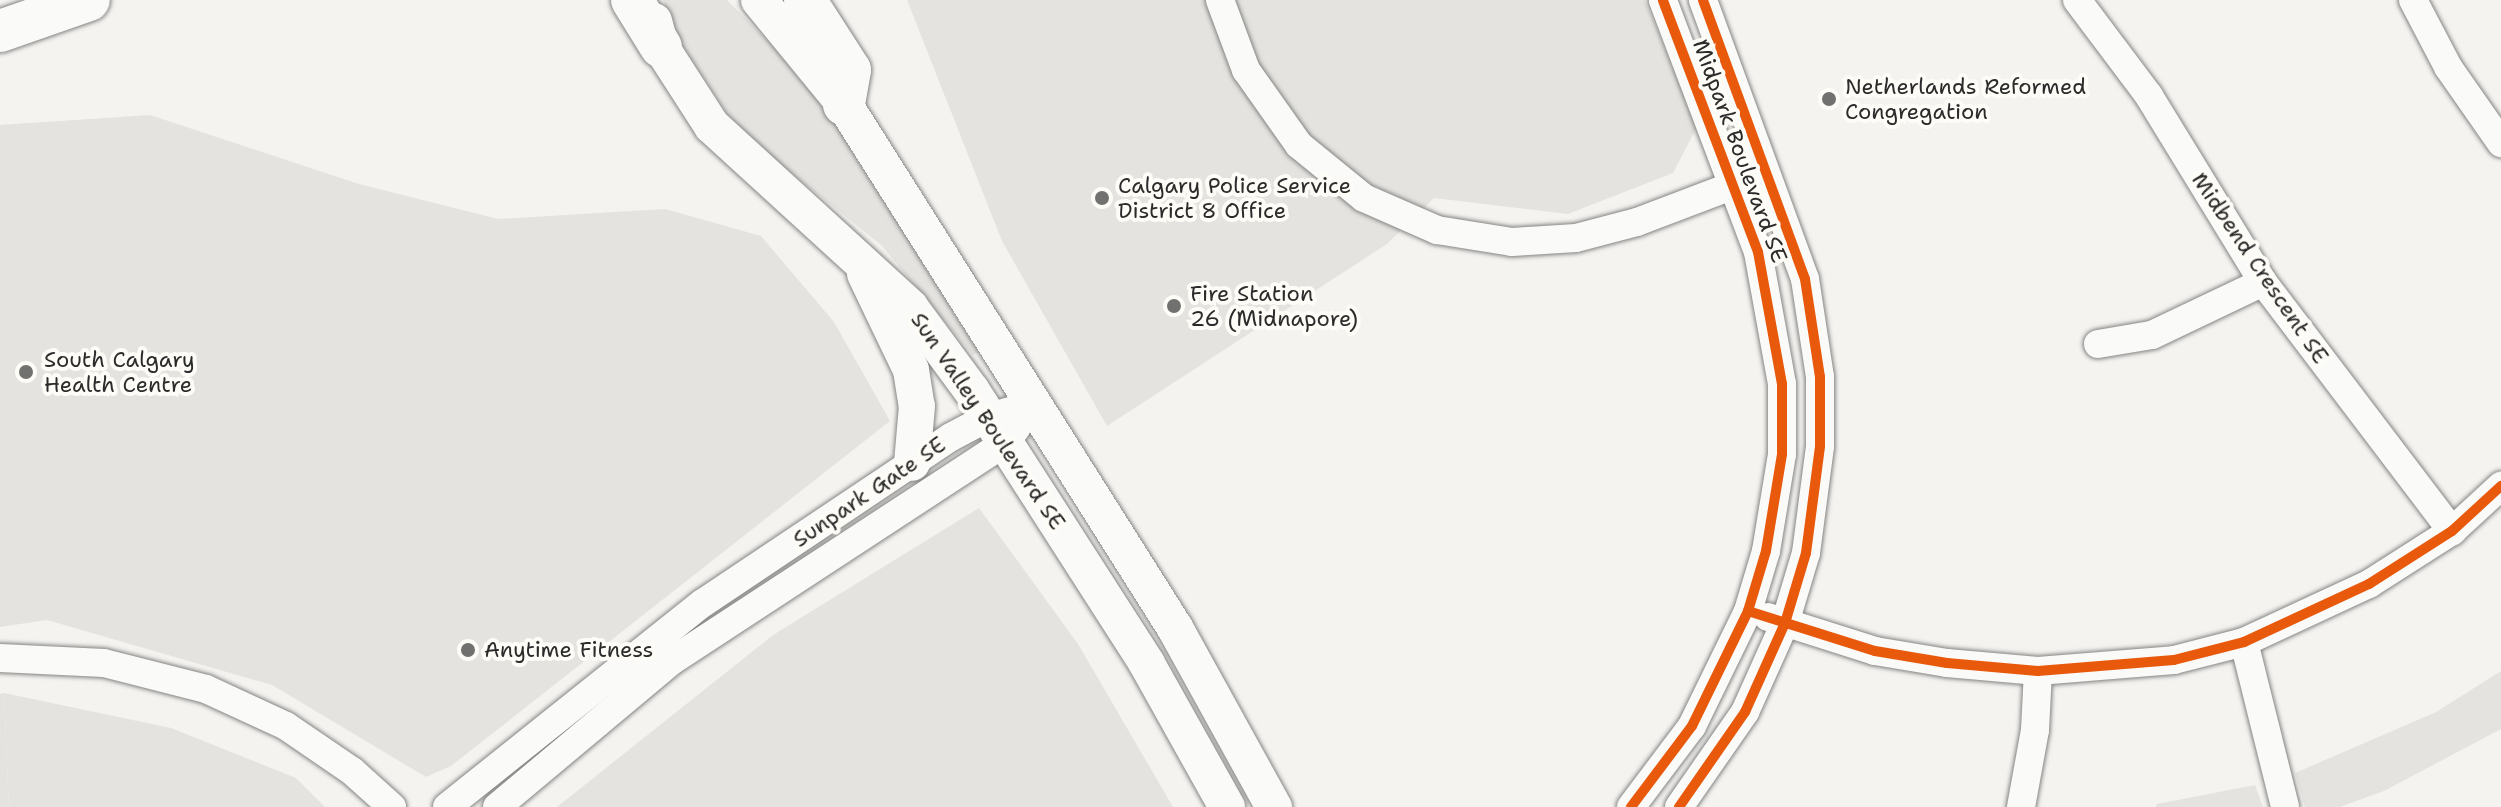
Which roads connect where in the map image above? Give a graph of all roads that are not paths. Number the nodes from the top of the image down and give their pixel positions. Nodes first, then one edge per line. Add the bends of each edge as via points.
1 (89, 0) edge
2 (632, 0) edge
3 (648, 0) edge
4 (759, 0) edge
5 (805, 0) edge
6 (1220, 0) edge
7 (1663, 0) edge
8 (1703, 0) edge
9 (2077, 0) edge
10 (2413, 0) edge
11 (0, 31) edge
12 (661, 47) junction
13 (844, 104) junction
14 (2501, 143) edge
15 (1769, 171) junction
16 (1734, 186) junction
17 (856, 254) junction
18 (2263, 282) junction
19 (2098, 344) dead end
20 (1034, 404) junction
21 (997, 430) junction
22 (912, 463) junction
23 (2501, 486) edge
24 (2452, 531) junction
25 (1748, 611) junction
26 (1785, 623) junction
27 (2244, 642) junction
28 (0, 658) edge
29 (2038, 671) junction
30 (392, 807) edge
31 (447, 807) edge
32 (497, 807) edge
33 (1227, 807) edge
34 (1274, 807) edge
35 (1631, 807) edge
36 (1679, 807) edge
37 (2021, 807) edge
38 (2285, 807) edge

1 - 11 highway
2 - 12 highway
3 - 12 main road, Sun Valley Boulevard SE
4 - 13 main road, Sun Valley Boulevard SE
5 - 13 highway via 850,70
6 - 16 street via 1246,70 1299,145 1364,198 1437,230 1512,242 1576,238
7 - 16 street, Midpark Boulevard SE
8 - 15 street, Midpark Boulevard SE
9 - 18 street, Midbend Crescent SE via 2149,96
10 - 14 street via 2448,67
12 - 17 main road, Sun Valley Boulevard SE via 704,115 738,155
13 - 20 main road, Sun Valley Boulevard SE
15 - 16 street
15 - 26 street, Midpark Boulevard SE via 1805,279 1820,377 1812,519
16 - 25 street, Midpark Boulevard SE via 1768,289 1782,384 1778,484
17 - 21 main road, Sun Valley Boulevard SE via 910,307
17 - 22 main road via 911,370 917,406
18 - 19 street via 2152,335
18 - 24 street, Midbend Crescent SE
20 - 21 street, Sunpark Gate SE
20 - 34 main road, Sun Valley Boulevard SE via 1175,628
21 - 22 street, Sunpark Gate SE
21 - 32 street, Sunpark Gate SE via 673,660
21 - 33 main road, Sun Valley Boulevard SE via 1147,664
22 - 31 street, Sunpark Gate SE via 703,603
23 - 24 street
24 - 27 street via 2369,584
25 - 26 street
25 - 35 street, Midpark Boulevard SE via 1692,726
26 - 29 street via 1875,651
26 - 36 street, Midpark Boulevard SE via 1745,712
27 - 29 street via 2174,660
27 - 38 street
28 - 30 street via 104,663 206,689 286,726 352,771
29 - 37 street via 2035,730

